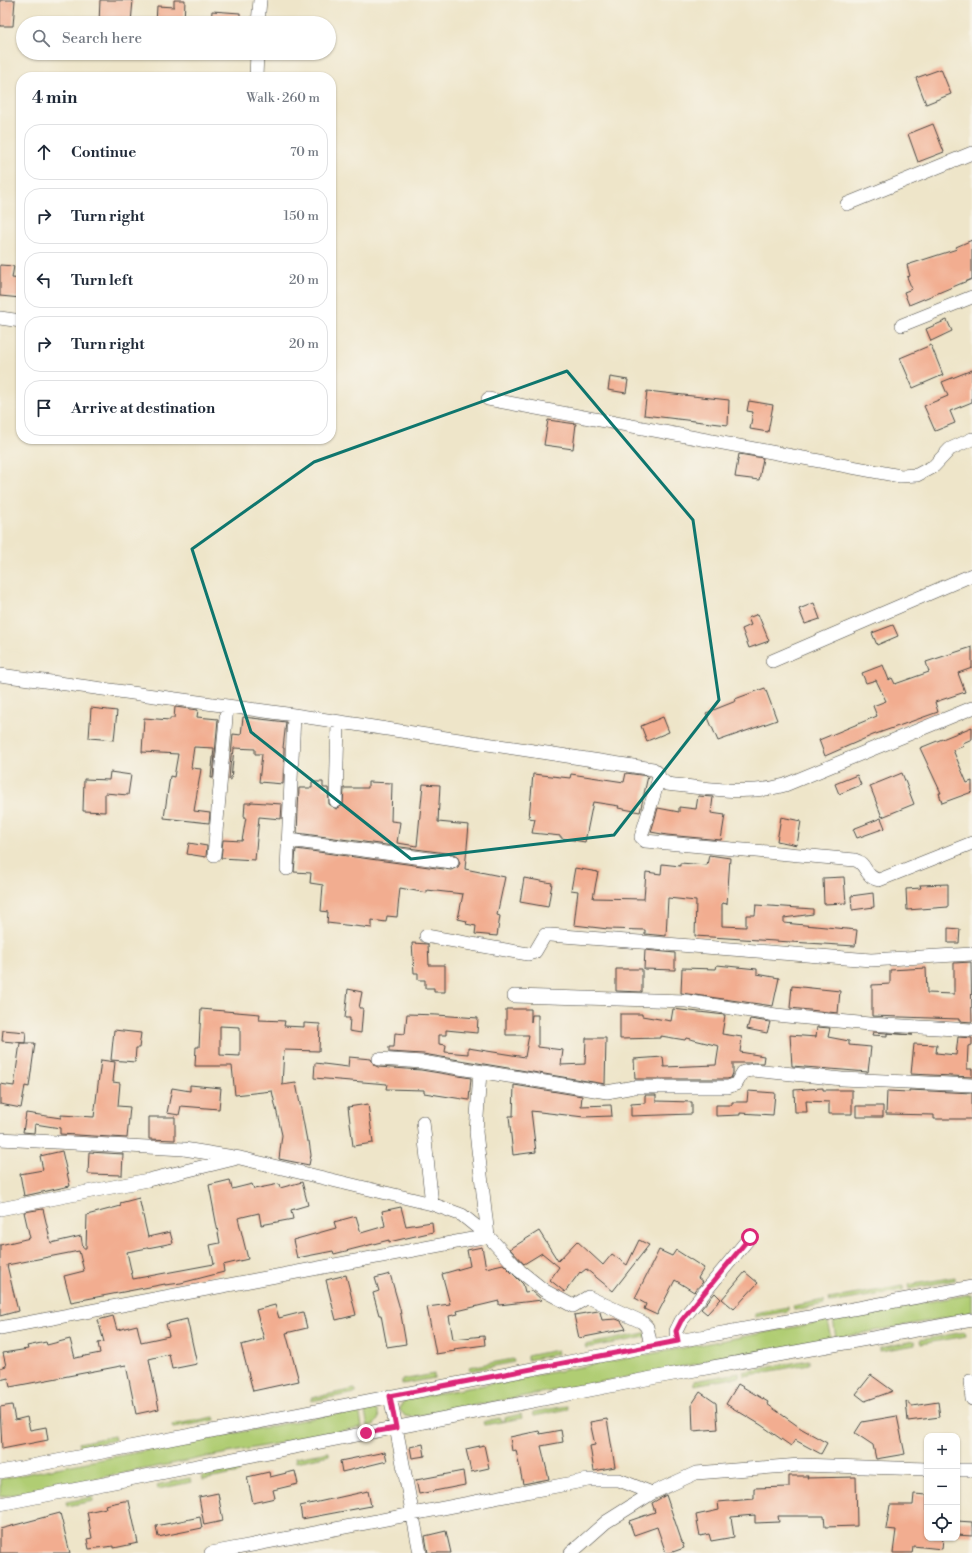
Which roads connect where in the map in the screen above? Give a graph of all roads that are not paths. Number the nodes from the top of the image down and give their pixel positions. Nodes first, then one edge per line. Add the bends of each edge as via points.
1 (260, 0) edge
2 (259, 16) edge
3 (257, 60) edge
4 (256, 72) edge
5 (972, 153) edge
6 (847, 204) dead end
7 (972, 297) edge
8 (0, 318) edge
9 (16, 320) edge
10 (902, 325) dead end
11 (488, 399) dead end
12 (972, 439) edge
13 (972, 575) edge
14 (772, 661) dead end
15 (0, 674) edge
16 (227, 706) junction
17 (972, 708) edge
18 (294, 715) junction
19 (338, 723) junction
20 (659, 778) junction
21 (336, 801) dead end
22 (288, 840) junction
23 (972, 843) edge
24 (214, 855) dead end
25 (452, 862) dead end
26 (287, 869) dead end
27 (426, 936) dead end
28 (972, 954) edge
29 (514, 996) dead end
30 (972, 1030) edge
31 (379, 1059) dead end
32 (480, 1072) junction
33 (972, 1085) edge
34 (424, 1122) dead end
35 (0, 1139) edge
36 (240, 1158) junction
37 (432, 1204) junction
38 (0, 1209) edge
39 (488, 1236) junction
40 (750, 1237) dead end
41 (972, 1287) edge
42 (972, 1320) edge
43 (0, 1328) edge
44 (678, 1341) junction
45 (651, 1346) junction
46 (970, 1381) dead end
47 (390, 1396) junction
48 (972, 1399) edge
49 (396, 1428) junction
50 (924, 1469) edge
51 (960, 1470) edge
52 (972, 1470) edge
53 (0, 1472) edge
54 (652, 1493) junction
55 (0, 1504) edge
56 (413, 1514) junction
57 (211, 1553) edge
58 (420, 1553) edge
59 (571, 1553) edge

1 - 2 street
3 - 4 street
5 - 6 street
7 - 10 street
8 - 9 street
11 - 12 street via 900,476 923,472 934,466 950,448
13 - 14 street
15 - 16 street
16 - 18 street
16 - 24 street
17 - 20 street via 771,789 741,791 667,784
18 - 19 street
18 - 22 street
19 - 20 street via 653,769
19 - 21 street
20 - 23 street via 641,837 645,841 855,860 861,863 873,879 879,880
22 - 25 street
22 - 26 street
27 - 28 street via 528,954 535,952 545,935 550,935 870,960
29 - 30 street via 686,1001 776,1015
31 - 32 street via 422,1062
32 - 33 street via 608,1092 634,1087 728,1086 736,1084 744,1072 753,1070 842,1079
32 - 39 street via 476,1132
34 - 37 street
35 - 36 street via 184,1149
36 - 37 street
36 - 38 street via 148,1180
37 - 39 street via 462,1215
39 - 43 street
39 - 45 street via 520,1271 551,1295 573,1306 588,1297 648,1326
40 - 44 street via 681,1321 676,1331
41 - 44 street
42 - 49 street via 657,1377
44 - 45 street
45 - 47 street
46 - 48 street
47 - 49 street
47 - 53 street
49 - 55 street
49 - 56 street
50 - 54 street via 800,1465 696,1473
51 - 52 street
54 - 56 street via 619,1480 588,1480
54 - 59 street via 606,1522
56 - 57 street
56 - 58 street

